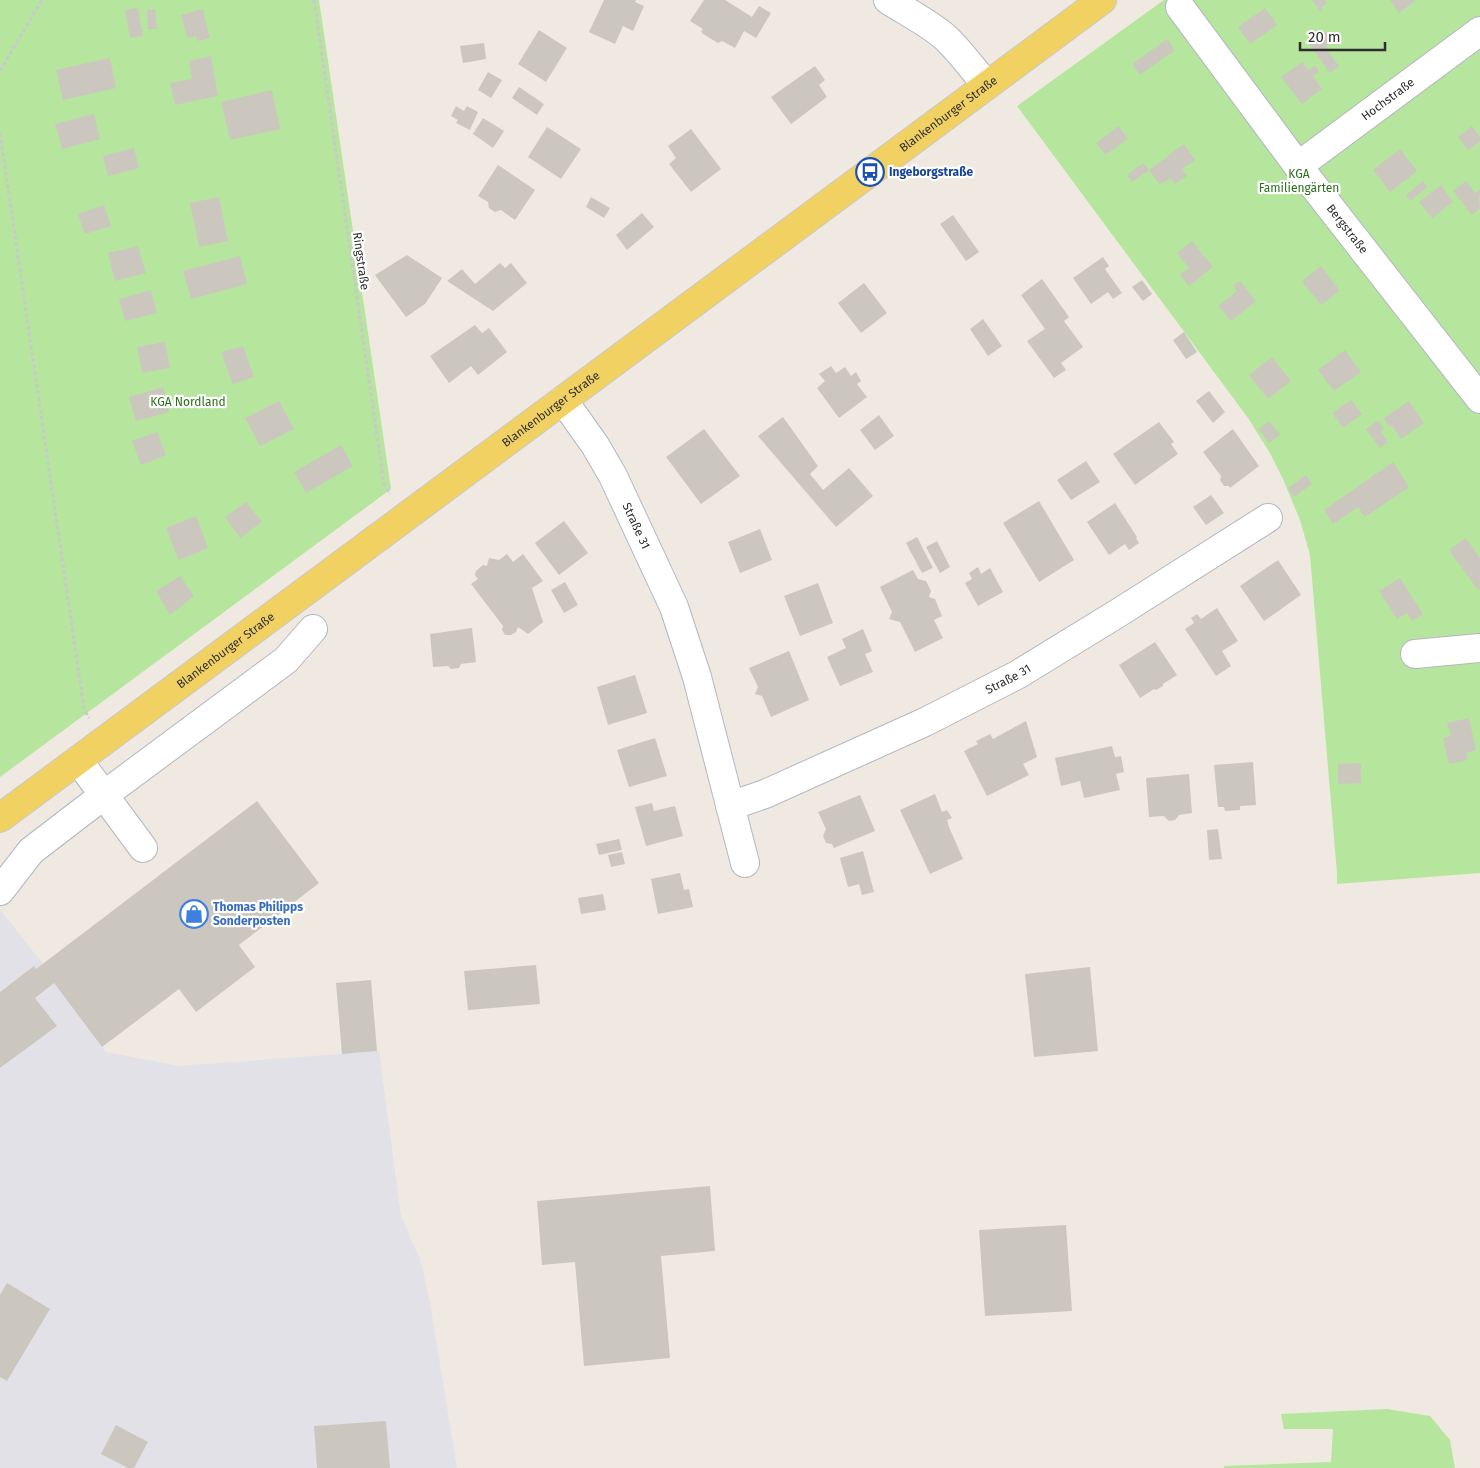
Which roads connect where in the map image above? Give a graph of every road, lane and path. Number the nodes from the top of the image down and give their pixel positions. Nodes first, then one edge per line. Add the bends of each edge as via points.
1 (42, 0) edge
2 (314, 0) edge
3 (888, 0) edge
4 (1102, 0) edge
5 (1180, 7) dead end
6 (1480, 32) edge
7 (0, 71) edge
8 (987, 85) junction
9 (0, 134) edge
10 (1298, 166) junction
11 (1480, 399) edge
12 (563, 400) junction
13 (407, 517) junction
14 (1268, 518) dead end
15 (313, 629) dead end
16 (1480, 648) edge
17 (1415, 654) dead end
18 (100, 744) junction
19 (78, 760) junction
20 (104, 795) junction
21 (730, 806) junction
22 (0, 818) edge
23 (143, 848) dead end
24 (745, 863) dead end
25 (0, 891) edge

1 - 7 path
2 - 13 path, Ringstraße via 384,484
3 - 8 street via 944,36
4 - 8 main road, Blankenburger Straße
5 - 10 street, Bergstraße
6 - 10 street, Hochstraße
8 - 12 main road, Blankenburger Straße
9 - 18 path via 84,709
10 - 11 street, Bergstraße
12 - 13 main road, Blankenburger Straße
12 - 21 street, Straße 31 via 614,476 674,607 698,677
13 - 18 main road, Blankenburger Straße
14 - 21 street, Straße 31 via 1017,675 925,722 765,794
15 - 20 street via 286,660
16 - 17 street
18 - 19 main road, Blankenburger Straße
19 - 20 street
19 - 22 main road, Blankenburger Straße
20 - 23 street
20 - 25 street via 31,851
21 - 24 street, Straße 31

